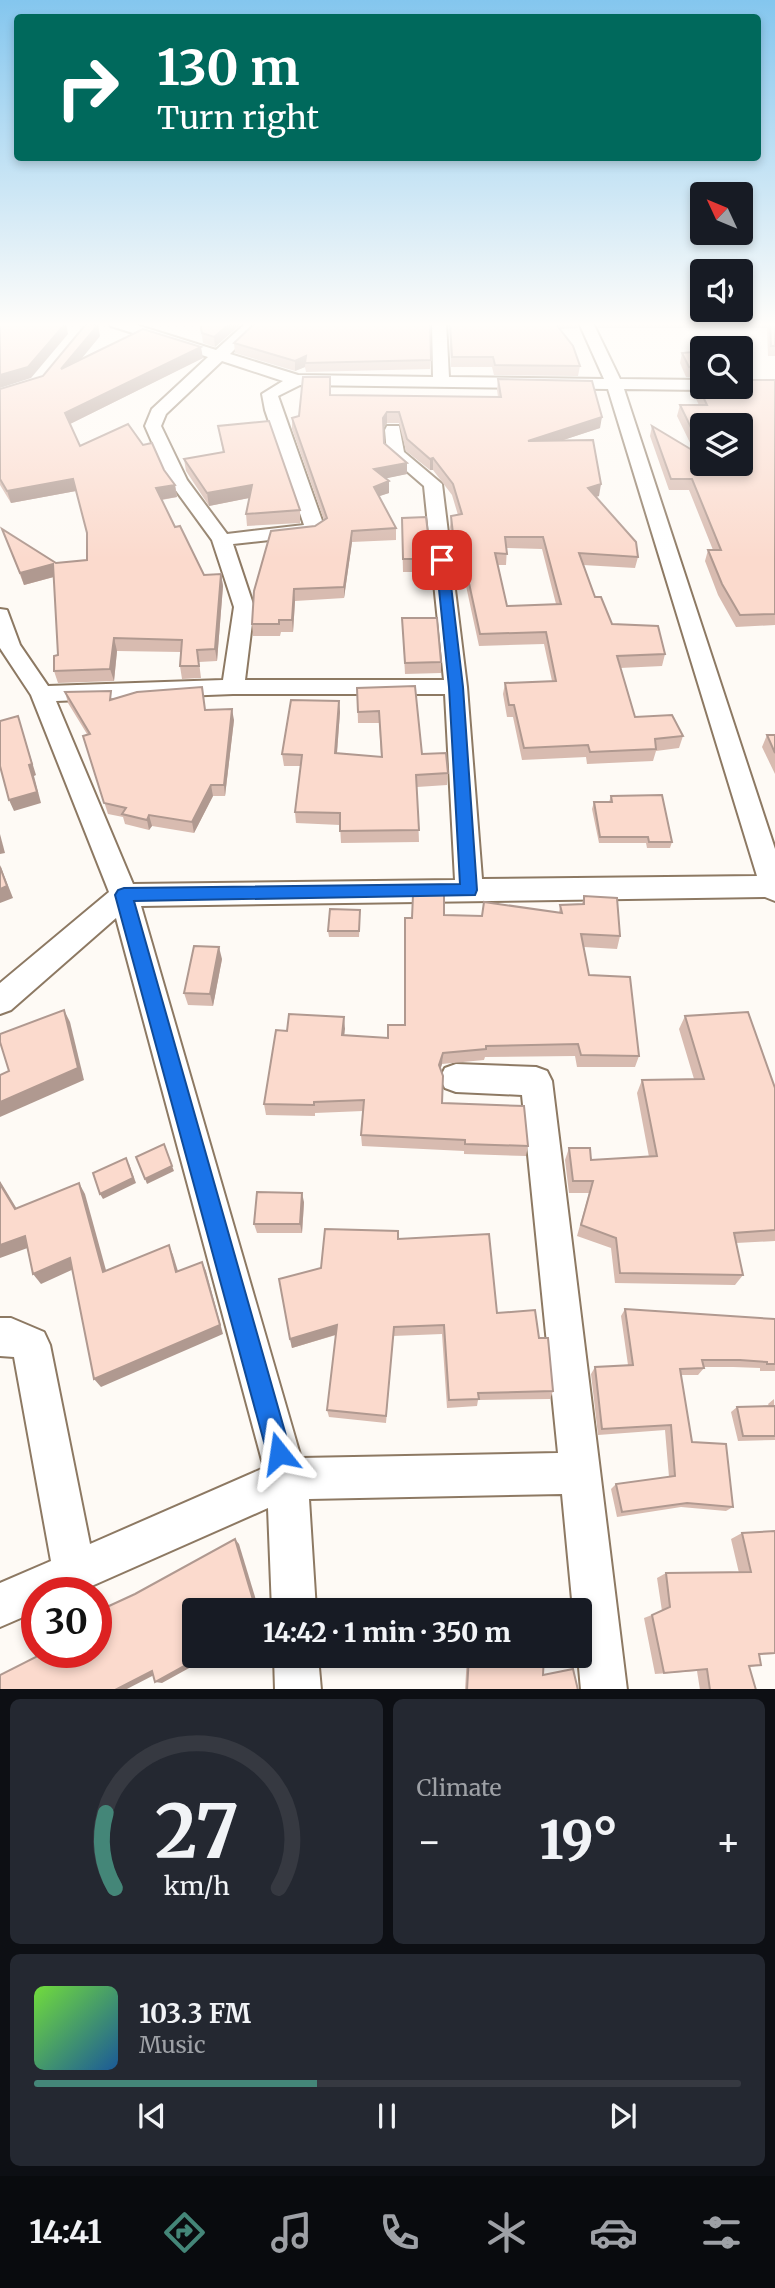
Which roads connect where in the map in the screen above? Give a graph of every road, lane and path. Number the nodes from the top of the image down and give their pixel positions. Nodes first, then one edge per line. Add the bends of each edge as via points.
1 (169, 402) edge
2 (271, 402) edge
3 (620, 402) edge
4 (393, 430) dead end
5 (222, 540) junction
6 (3, 634) edge
7 (233, 687) junction
8 (456, 687) junction
9 (42, 694) junction
10 (775, 887) edge
11 (469, 890) junction
12 (124, 895) junction
13 (0, 1001) edge
14 (456, 1078) dead end
15 (0, 1337) edge
16 (579, 1474) junction
17 (287, 1479) junction
18 (74, 1572) junction
19 (293, 1598) edge
20 (0, 1605) edge
21 (297, 1668) edge
22 (298, 1689) edge
23 (604, 1689) edge

1 - 5 street via 153,426 178,481
2 - 5 street via 315,529
3 - 10 street
4 - 8 street via 396,454 433,484
5 - 7 street via 244,607
6 - 9 street
7 - 8 street
7 - 9 street
8 - 11 street
9 - 12 street
10 - 11 street
11 - 12 street
12 - 13 street
12 - 17 street
14 - 16 street via 536,1081
15 - 18 street via 31,1345
16 - 17 street
16 - 23 street
17 - 18 street
17 - 19 street
18 - 20 street
21 - 22 street

